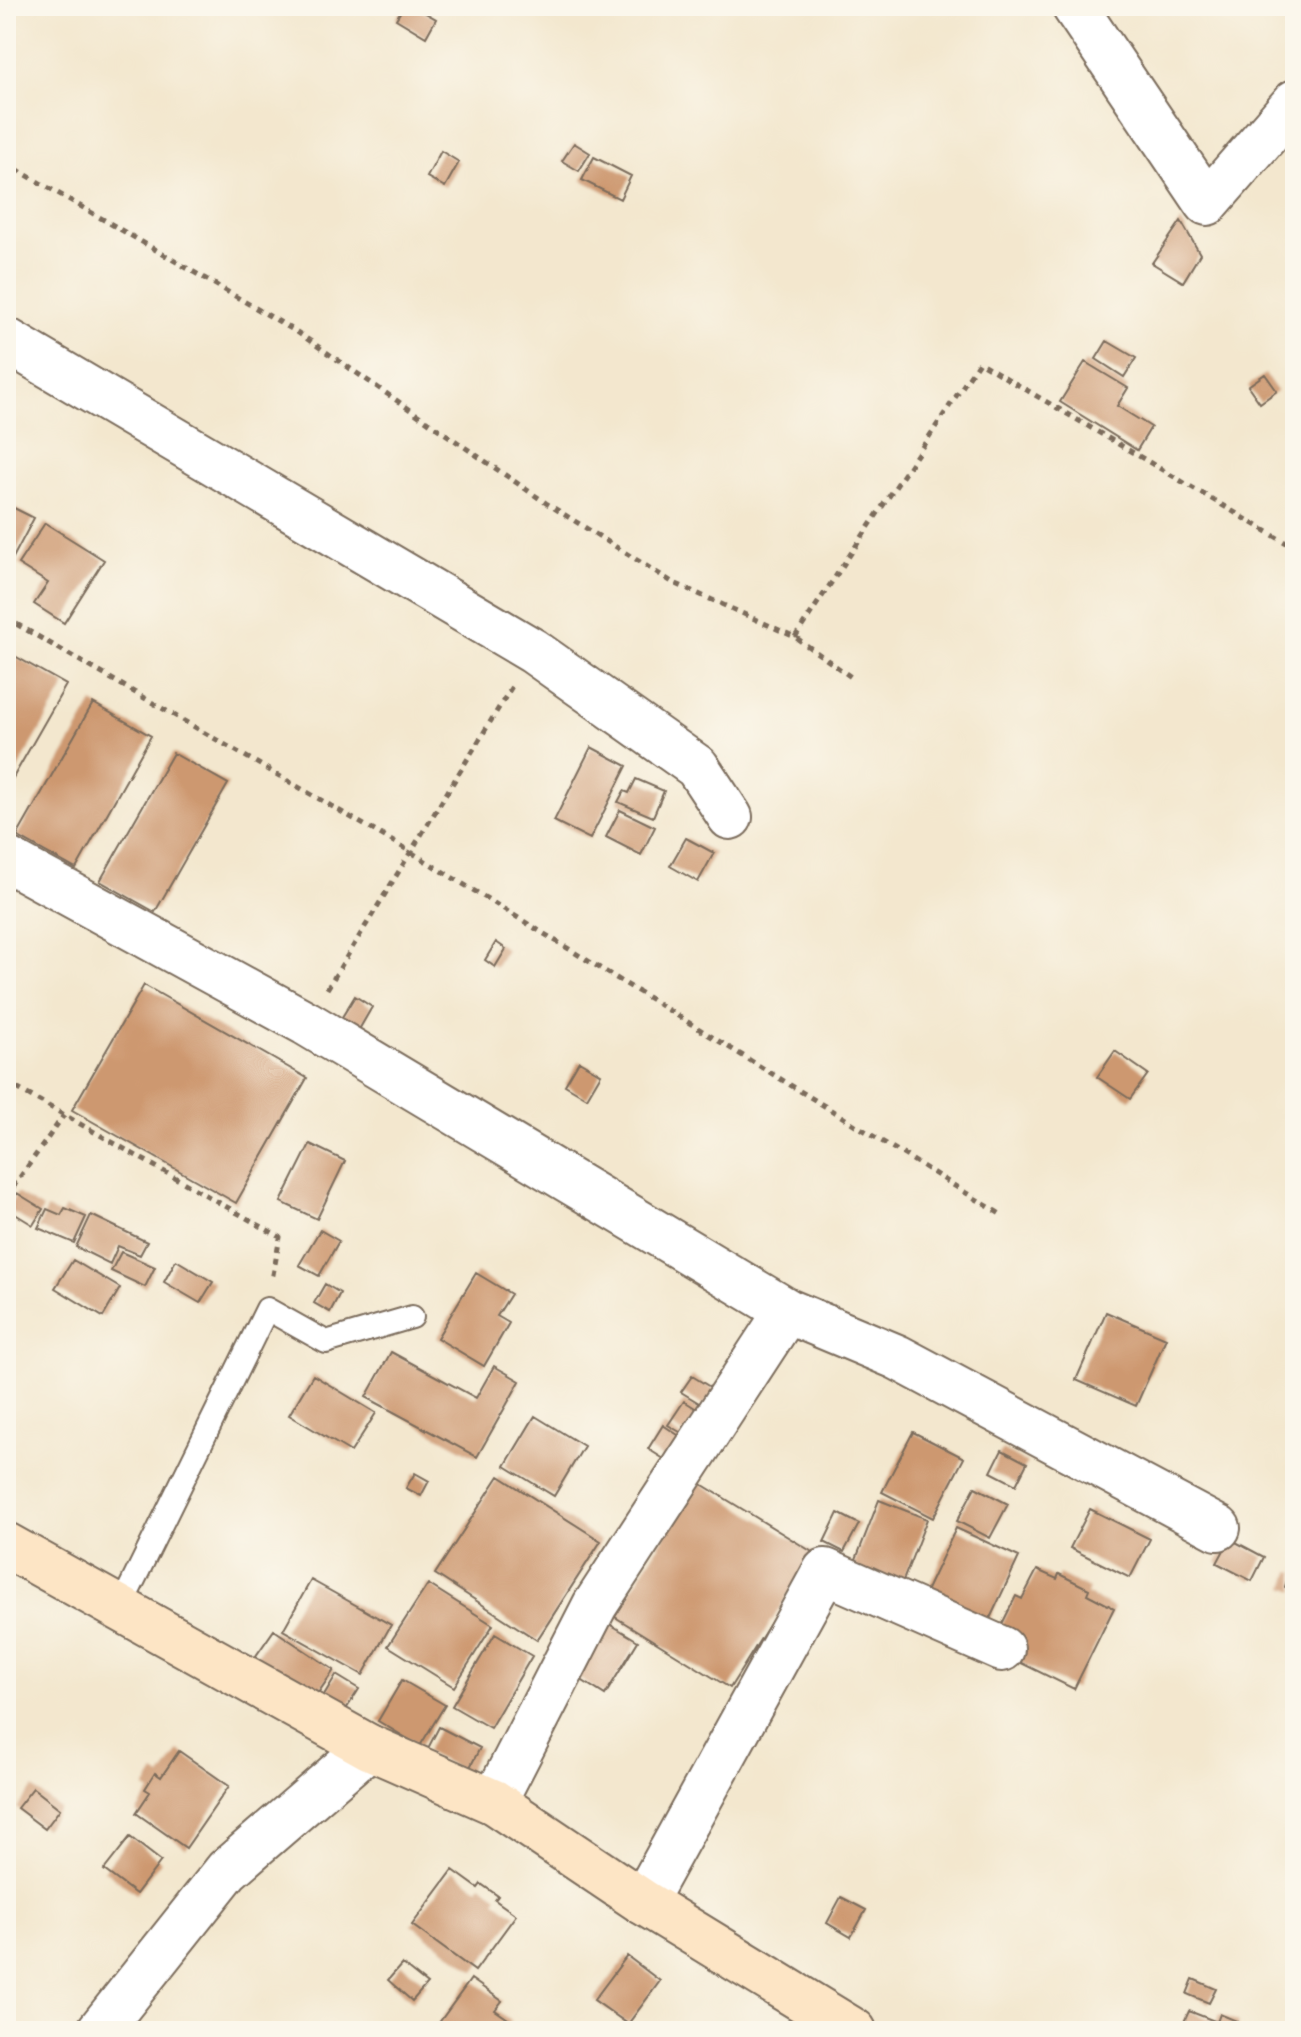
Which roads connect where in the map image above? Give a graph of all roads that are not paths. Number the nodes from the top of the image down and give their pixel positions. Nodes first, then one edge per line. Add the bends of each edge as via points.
1 (1074, 6) edge
2 (1295, 102) edge
3 (6, 340) edge
4 (730, 817) dead end
5 (6, 859) edge
6 (787, 1311) junction
7 (412, 1317) dead end
8 (1218, 1528) dead end
9 (6, 1545) edge
10 (120, 1608) junction
11 (1002, 1649) dead end
12 (369, 1747) junction
13 (494, 1802) junction
14 (643, 1902) junction
15 (99, 2031) edge
16 (854, 2031) edge

1 - 2 street via 1207,203
3 - 4 street via 533,651 697,767
5 - 6 street via 306,1023
6 - 8 street via 897,1357
6 - 13 street via 595,1605
7 - 10 lane via 326,1342 267,1309
9 - 10 street
10 - 12 street
11 - 14 street via 825,1571
12 - 13 street
12 - 15 street via 227,1870
13 - 14 street
14 - 16 street

